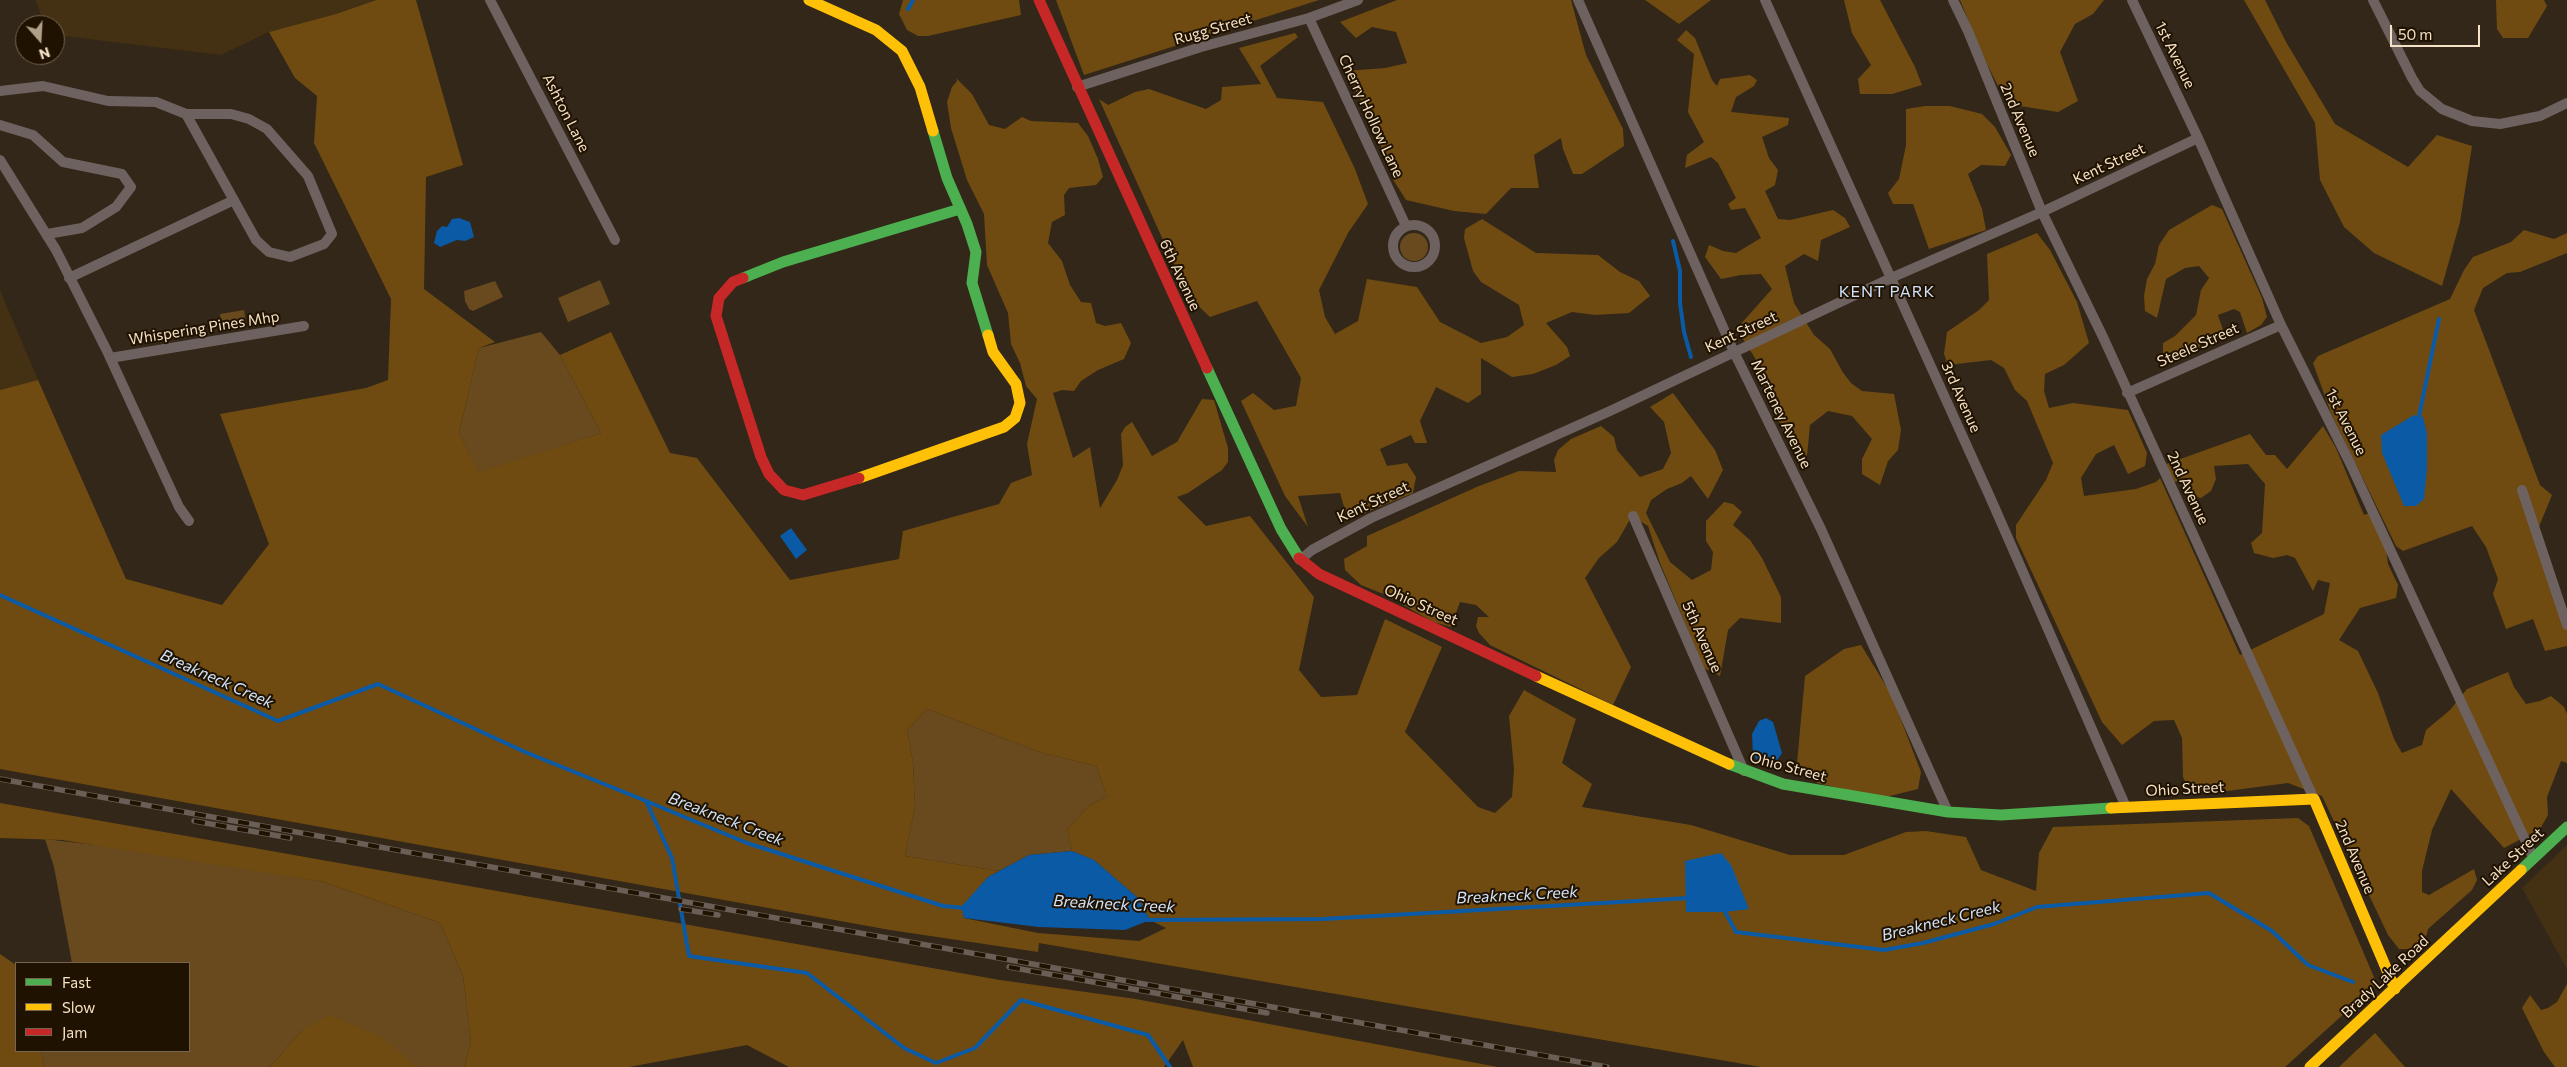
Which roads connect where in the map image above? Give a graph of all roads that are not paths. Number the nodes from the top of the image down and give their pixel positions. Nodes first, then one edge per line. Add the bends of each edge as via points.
1 (490, 0) edge
2 (810, 0) edge
3 (1039, 0) edge
4 (1358, 0) edge
5 (1578, 0) edge
6 (1765, 0) edge
7 (1953, 0) edge
8 (2132, 0) edge
9 (2373, 0) edge
10 (1309, 18) junction
11 (1077, 87) junction
12 (0, 91) edge
13 (2567, 103) edge
14 (186, 114) junction
15 (0, 125) edge
16 (2198, 138) junction
17 (0, 160) edge
18 (234, 200) junction
19 (960, 209) junction
20 (2042, 212) junction
21 (1406, 226) junction
22 (46, 234) junction
23 (615, 240) dead end
24 (69, 278) junction
25 (1891, 278) junction
26 (2281, 325) junction
27 (304, 326) dead end
28 (1734, 352) junction
29 (110, 358) junction
30 (2128, 393) junction
31 (2522, 490) dead end
32 (1632, 516) dead end
33 (189, 521) dead end
34 (1300, 560) junction
35 (2567, 626) edge
36 (1744, 771) junction
37 (2314, 800) junction
38 (2126, 807) junction
39 (1948, 812) junction
40 (2567, 827) edge
41 (2533, 857) junction
42 (2480, 909) joint
43 (2395, 989) junction
44 (2310, 1067) edge

1 - 23 street, Ashton Lane
2 - 19 street via 876,30 902,51 920,87 947,178
3 - 11 street, 6th Avenue
4 - 10 street, Rugg Street
5 - 28 street, Marteney Avenue
6 - 25 street, 3rd Avenue
7 - 20 street, 2nd Avenue
8 - 16 street, 1st Avenue
9 - 13 street via 2412,78 2420,90 2442,109 2472,121 2500,124 2540,116
10 - 11 street, Rugg Street via 1201,47
10 - 21 street, Cherry Hollow Lane
11 - 34 street, 6th Avenue via 1281,529
12 - 14 street via 43,86 108,100 156,102
14 - 18 street
14 - 18 street via 231,114 267,129 308,176 332,234 324,244 311,251 290,256 269,252 256,240
15 - 22 street via 33,135 63,162 122,174 131,187 116,207 82,228
16 - 20 street, Kent Street
16 - 26 street, 1st Avenue
17 - 22 street, Whispering Pines Mhp
18 - 24 street
19 - 19 street via 976,252 972,283 993,352 1016,384 1019,394 1015,418 1004,427 812,494 803,496 784,490 772,479 761,457 716,316 719,298 733,282 783,262
20 - 25 street, Kent Street
20 - 30 street, 2nd Avenue
21 - 21 street via 1395,236 1393,250 1396,256 1406,266 1426,263 1435,245 1430,233 1419,225
22 - 24 street, Whispering Pines Mhp
24 - 29 street, Whispering Pines Mhp
25 - 28 street, Kent Street
25 - 38 street, 3rd Avenue
26 - 30 street, Steele Street
26 - 41 street, 1st Avenue via 2350,463
27 - 29 street, Whispering Pines Mhp
28 - 34 street, Kent Street via 1371,518
28 - 39 street, Marteney Avenue via 1822,529
29 - 33 street, Whispering Pines Mhp via 162,474
30 - 37 street, 2nd Avenue
31 - 35 street
32 - 36 street, 5th Avenue
34 - 36 street, Ohio Street via 1347,588
36 - 39 street, Ohio Street via 1829,794
37 - 38 street, Ohio Street
37 - 43 street, 2nd Avenue
38 - 39 street, Ohio Street via 2001,815
40 - 41 street, Lake Street
41 - 42 street, Lake Street
42 - 43 street, Brady Lake Road
43 - 44 street, Brady Lake Road

